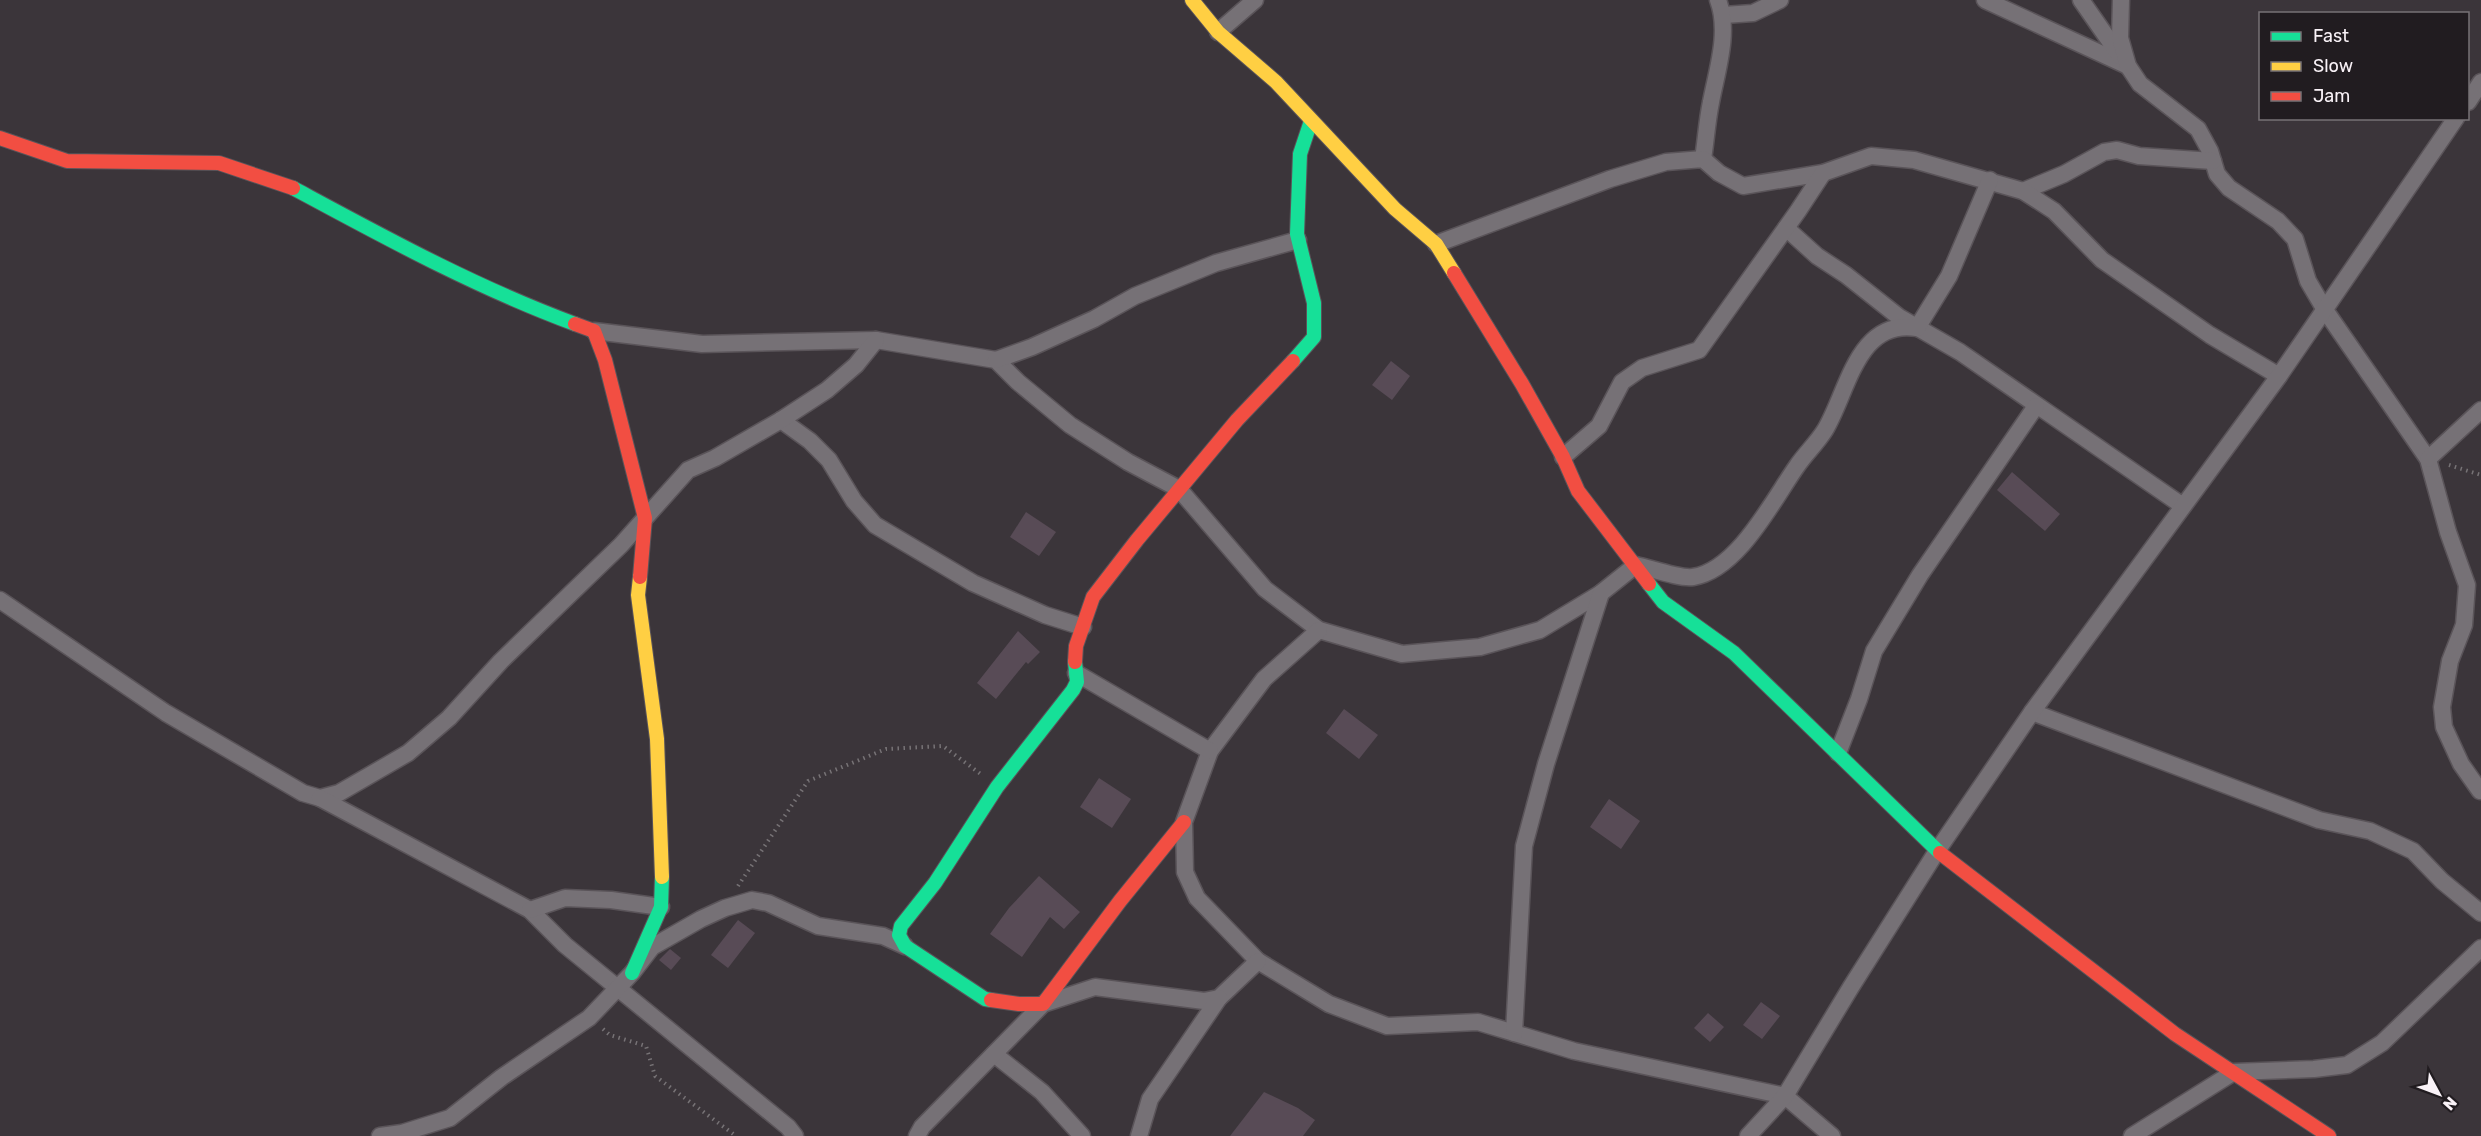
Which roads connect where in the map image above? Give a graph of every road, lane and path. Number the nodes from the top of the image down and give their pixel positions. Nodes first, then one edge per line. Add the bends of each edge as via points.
1 (1192, 0) edge
2 (1254, 0) edge
3 (1780, 0) edge
4 (1985, 0) edge
5 (2081, 0) edge
6 (2121, 0) edge
7 (1721, 8) edge
8 (1218, 32) junction
9 (2128, 66) junction
10 (2480, 87) edge
11 (2469, 101) edge
12 (2455, 120) edge
13 (1311, 121) junction
14 (0, 138) edge
15 (1703, 159) junction
16 (2213, 161) junction
17 (1823, 173) junction
18 (1990, 180) junction
19 (2023, 190) junction
20 (1786, 228) junction
21 (1298, 240) junction
22 (1436, 244) junction
23 (2325, 310) junction
24 (1917, 328) junction
25 (594, 332) junction
26 (876, 340) junction
27 (996, 360) junction
28 (2279, 376) junction
29 (2036, 406) junction
30 (2481, 410) edge
31 (781, 420) junction
32 (1563, 457) junction
33 (2428, 459) junction
34 (2481, 475) edge
35 (1179, 489) junction
36 (2183, 506) junction
37 (645, 518) junction
38 (1636, 564) junction
39 (1601, 593) junction
40 (0, 600) edge
41 (1083, 627) junction
42 (1319, 630) junction
43 (1076, 673) junction
44 (2032, 712) junction
45 (1210, 751) junction
46 (1838, 753) junction
47 (997, 787) junction
48 (2480, 791) edge
49 (320, 798) junction
50 (1184, 822) junction
51 (1937, 851) junction
52 (661, 907) junction
53 (725, 908) junction
54 (530, 910) junction
55 (2481, 913) edge
56 (905, 946) junction
57 (2481, 948) edge
58 (1258, 961) junction
59 (632, 973) junction
60 (618, 988) junction
61 (1220, 998) junction
62 (1043, 1004) junction
63 (589, 1018) junction
64 (1514, 1033) junction
65 (994, 1054) junction
66 (2234, 1072) junction
67 (1785, 1096) junction
68 (380, 1136) edge
69 (736, 1136) edge
70 (795, 1136) edge
71 (917, 1136) edge
72 (1082, 1136) edge
73 (1139, 1136) edge
74 (1748, 1136) edge
75 (1832, 1136) edge
76 (2132, 1136) edge
77 (2329, 1136) edge

1 - 8 street
2 - 8 street
3 - 7 street via 1753,14
4 - 9 street
5 - 9 street
6 - 9 street via 2120,38
7 - 15 street via 1718,70
8 - 13 street via 1276,82
9 - 16 street via 2140,84 2198,129
10 - 11 street
12 - 23 street
13 - 21 street via 1300,154
13 - 22 street via 1395,210
14 - 25 street via 68,161 219,163 287,185 436,265 513,301
15 - 17 street via 1743,186
15 - 22 street via 1666,162 1610,179
16 - 19 street via 2139,156 2117,150 2104,152
16 - 23 street via 2217,174 2229,188 2278,221 2295,239 2308,281
17 - 18 street via 1871,156 1914,160
17 - 20 street
18 - 19 street
18 - 24 street via 1949,276
19 - 28 street via 2054,211 2102,260 2210,335
20 - 24 street via 1817,256
20 - 32 street via 1699,350 1642,368 1622,382 1599,426
21 - 27 street via 1216,263
21 - 35 street via 1314,303 1314,337
22 - 32 street
23 - 28 street
23 - 33 street
24 - 29 street via 1960,352
24 - 38 street via 1887,330 1867,345 1825,430 1759,524 1710,573 1691,578
25 - 26 street via 702,344
25 - 37 street via 605,360
26 - 27 street
26 - 31 street via 856,365 827,390
27 - 35 street via 1070,425
28 - 36 street
29 - 36 street
29 - 46 street via 1920,575 1874,651
30 - 33 street
31 - 37 street via 688,470
31 - 41 street via 829,460 854,501 875,525 973,583
32 - 38 street via 1578,491
33 - 34 path
33 - 48 street via 2467,585 2464,626 2450,661 2442,707 2444,727 2461,764
35 - 41 street via 1093,597
35 - 42 street via 1265,589
36 - 44 street
37 - 49 street via 448,718 408,753 339,793
37 - 52 street via 638,595 657,739 663,857
38 - 39 street
38 - 46 street via 1663,602 1734,652
39 - 42 street via 1540,630 1480,647 1402,654
39 - 64 street via 1524,846
40 - 49 street via 166,713 303,793
41 - 43 street via 1076,646
42 - 45 street via 1264,679
43 - 45 street
43 - 47 street via 1073,690
44 - 51 street
44 - 55 street via 2319,820 2370,831 2413,850
45 - 50 street
46 - 51 street
47 - 53 path via 943,746 886,749 808,782
47 - 56 street via 935,883 901,926 899,935
49 - 54 street
50 - 58 street via 1185,872 1197,898
50 - 62 street
51 - 66 street via 2175,1034
51 - 67 street
52 - 54 street via 566,898
52 - 59 street
53 - 56 street via 760,901 818,926 883,936
53 - 59 street via 652,947
54 - 60 street
56 - 62 street via 985,999
57 - 66 street via 2382,1043 2347,1065
58 - 61 street
58 - 64 street via 1329,1004 1387,1026 1478,1022
59 - 60 street
60 - 63 street
60 - 70 street
61 - 62 street via 1204,1001 1095,987
61 - 73 street via 1149,1099
62 - 65 street
63 - 68 street via 450,1118
63 - 69 path via 610,1035 646,1046 654,1077
64 - 67 street via 1575,1051
65 - 71 street via 922,1126
65 - 72 street via 1041,1092
66 - 76 street
66 - 77 street
67 - 74 street
67 - 75 street

